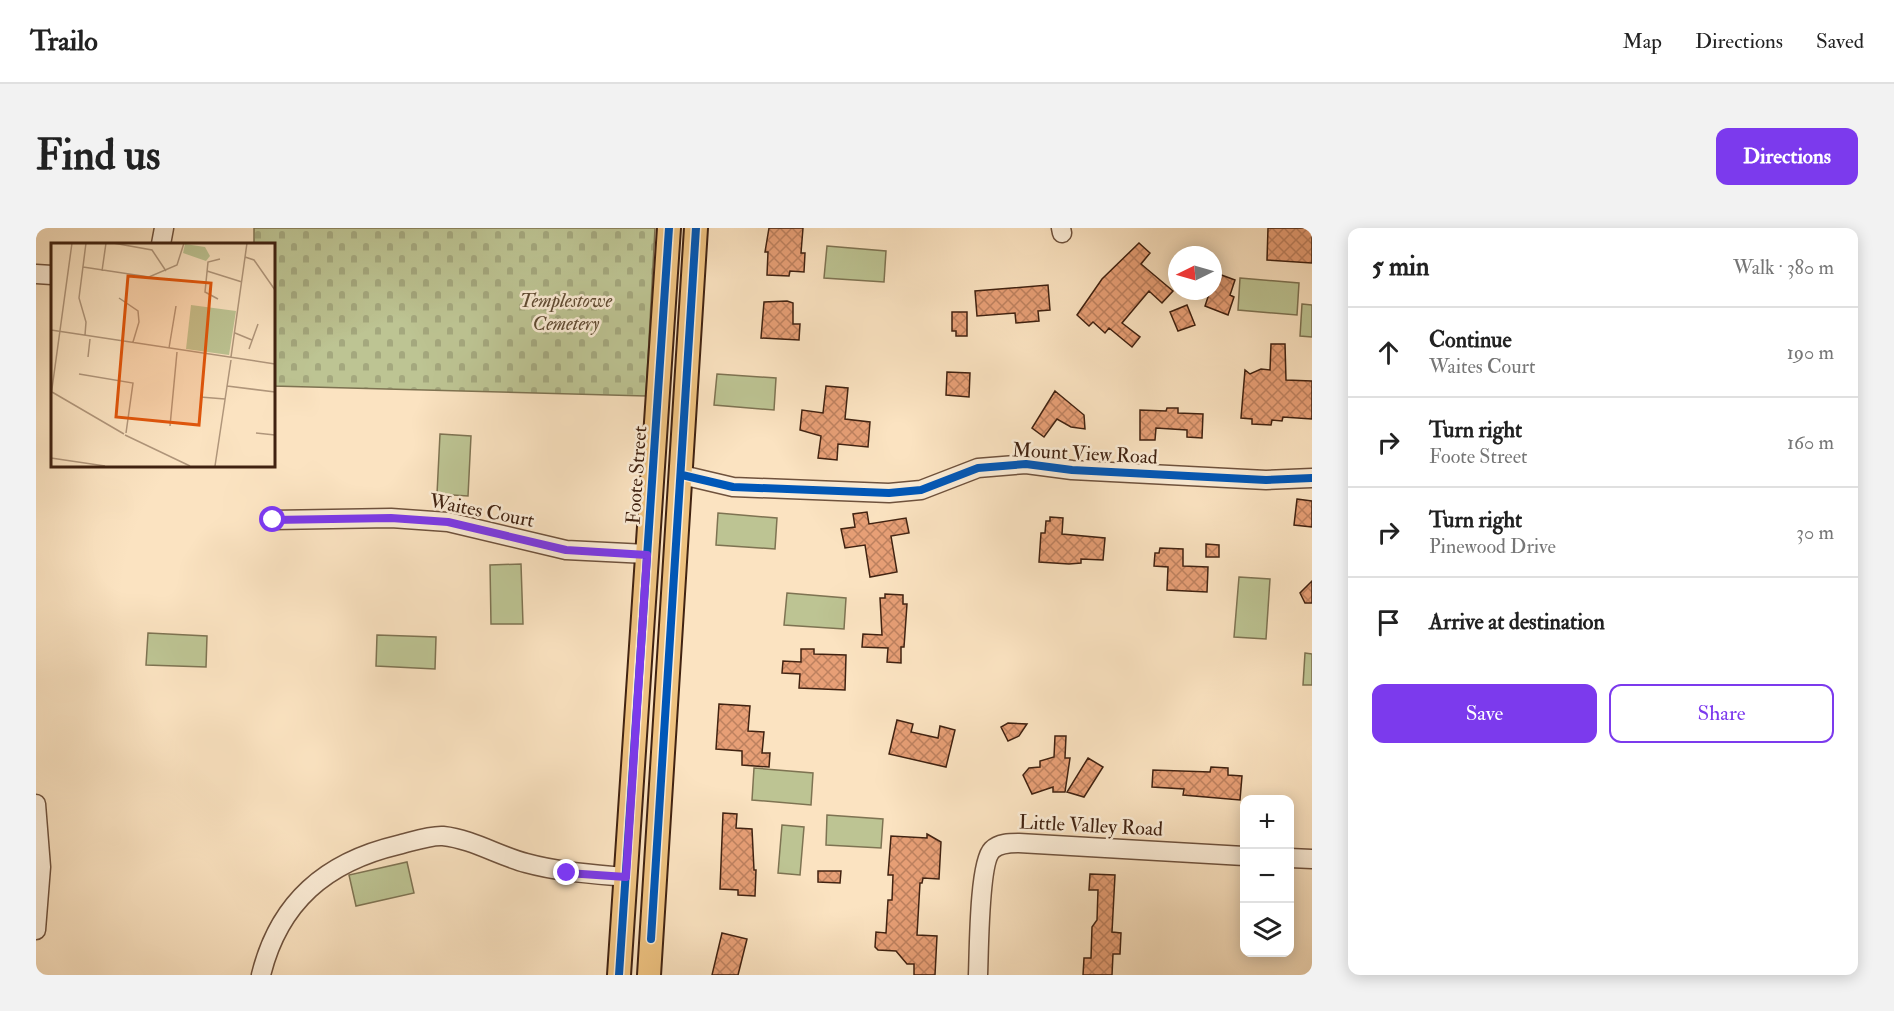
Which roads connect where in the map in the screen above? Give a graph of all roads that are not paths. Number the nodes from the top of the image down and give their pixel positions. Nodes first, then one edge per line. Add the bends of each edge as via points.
1 (164, 228) edge
2 (669, 228) edge
3 (696, 228) edge
4 (161, 243) edge
5 (682, 475) junction
6 (1312, 478) edge
7 (273, 520) dead end
8 (647, 555) junction
9 (638, 695) junction
10 (668, 696) junction
11 (36, 804) edge
12 (1240, 856) edge
13 (1294, 858) edge
14 (1312, 859) edge
15 (626, 877) junction
16 (36, 930) edge
17 (261, 975) edge
18 (619, 975) edge
19 (648, 975) edge
20 (978, 975) edge

1 - 4 street
2 - 8 main road, Foote Street
3 - 5 main road
5 - 6 street, Mount View Road via 733,487 890,493 921,490 978,468 1026,464 1266,480
5 - 10 main road
7 - 8 street, Waites Court via 391,518 448,522 566,550
8 - 9 main road, Foote Street
9 - 10 main road
9 - 15 main road, Foote Street
10 - 19 main road
11 - 16 street via 41,867
12 - 20 street, Little Valley Road via 999,845 989,853 984,871
13 - 14 street
15 - 17 street via 567,873 443,836 379,849 346,861 294,904 273,936
15 - 18 main road, Foote Street

